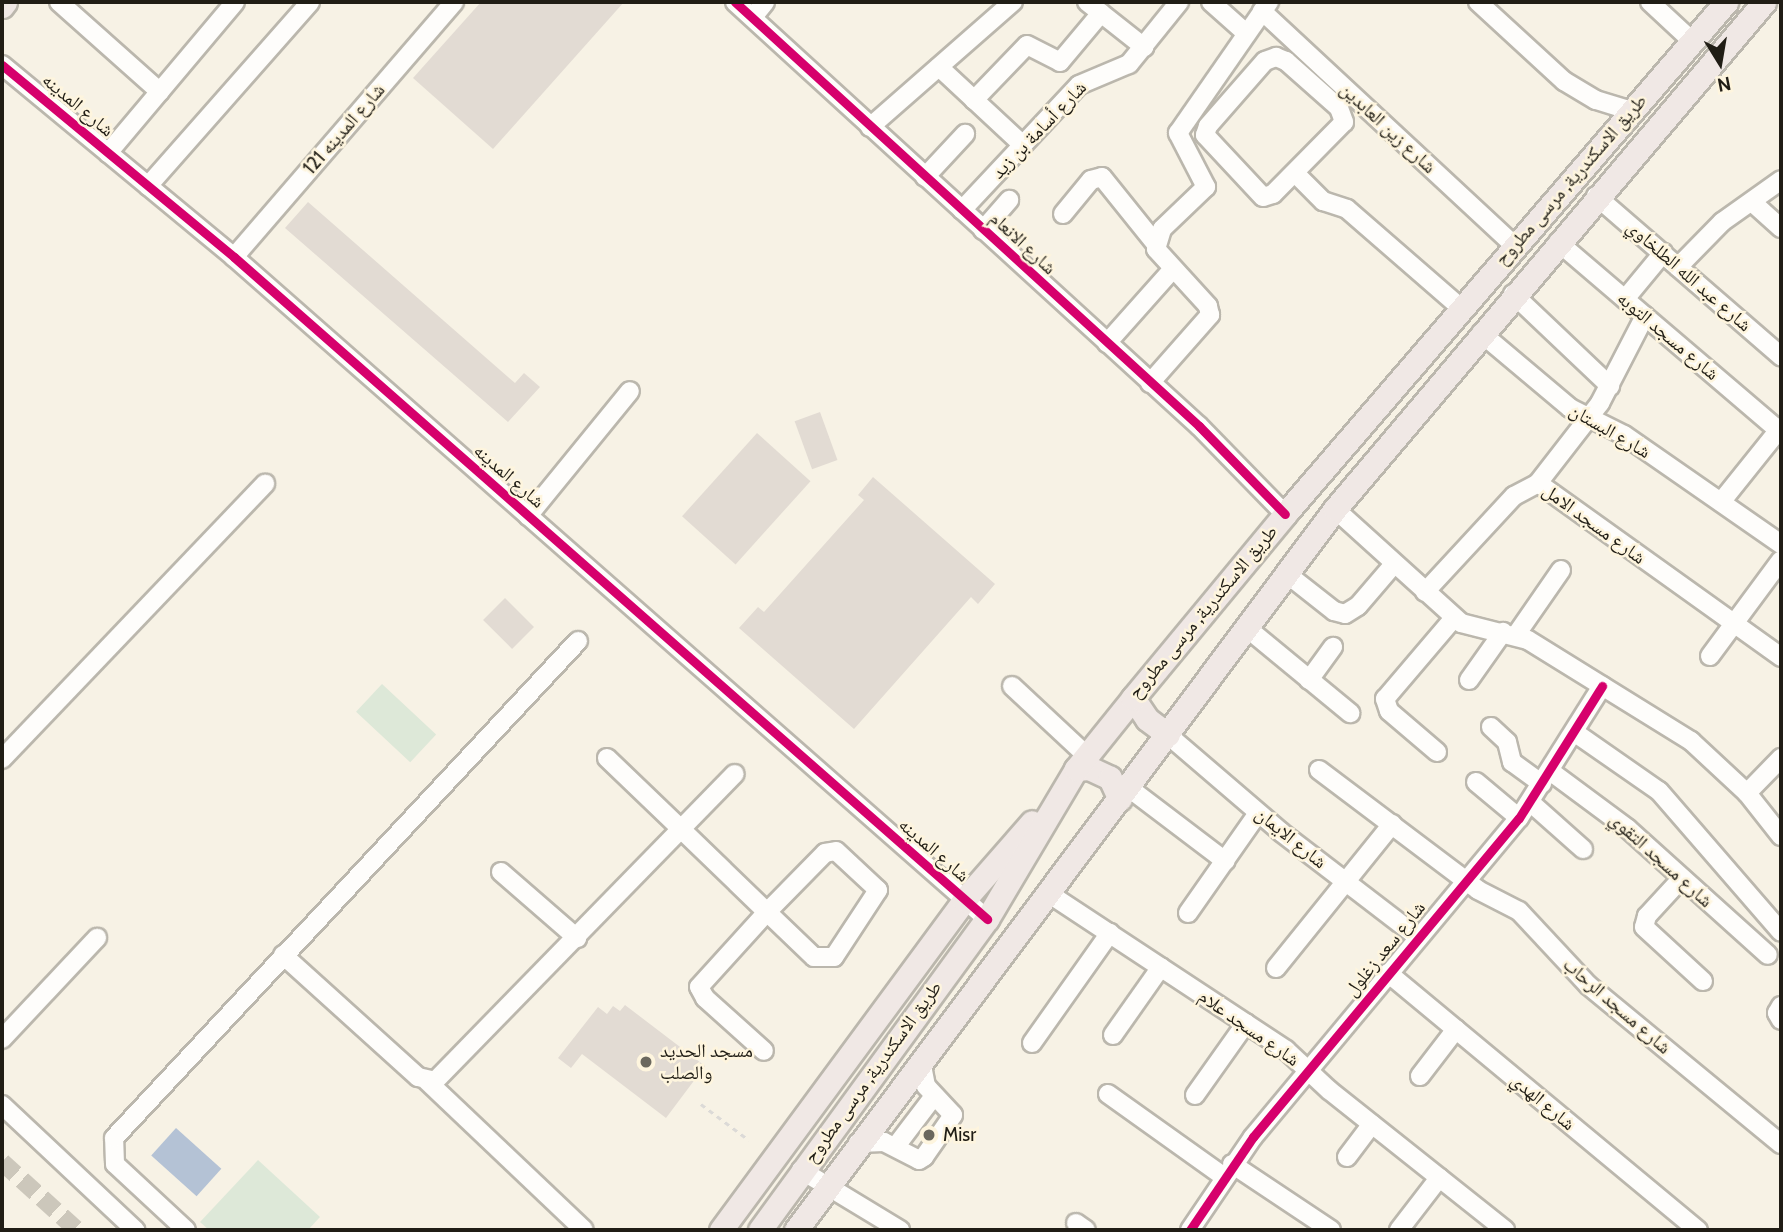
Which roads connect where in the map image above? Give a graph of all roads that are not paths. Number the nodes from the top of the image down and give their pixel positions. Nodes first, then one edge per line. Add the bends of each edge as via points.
1 (59, 2) edge
2 (235, 2) edge
3 (310, 2) edge
4 (454, 2) edge
5 (734, 2) edge
6 (765, 2) edge
7 (1013, 2) edge
8 (1179, 2) edge
9 (1211, 2) edge
10 (1478, 2) edge
11 (1650, 2) edge
12 (1726, 2) edge
13 (1764, 2) edge
14 (1266, 6) edge
15 (1094, 7) edge
16 (753, 17) junction
17 (1246, 33) junction
18 (1691, 40) junction
19 (1144, 47) junction
20 (2, 65) edge
21 (939, 67) junction
22 (160, 92) junction
23 (974, 100) junction
24 (1631, 111) junction
25 (870, 127) junction
26 (965, 134) dead end
27 (1023, 145) junction
28 (108, 153) junction
29 (1295, 173) junction
30 (925, 177) junction
31 (1781, 183) edge
32 (149, 186) junction
33 (1596, 196) junction
34 (1009, 200) dead end
35 (1752, 202) junction
36 (962, 210) junction
37 (1063, 214) dead end
38 (1781, 228) edge
39 (983, 230) junction
40 (1558, 242) junction
41 (1155, 243) junction
42 (1515, 246) junction
43 (1662, 253) junction
44 (234, 257) junction
45 (1678, 267) junction
46 (1172, 270) junction
47 (1513, 294) junction
48 (1625, 299) junction
49 (1461, 308) junction
50 (1645, 316) junction
51 (1481, 333) junction
52 (1107, 344) junction
53 (1778, 347) edge
54 (1150, 383) junction
55 (1610, 386) junction
56 (630, 391) dead end
57 (1588, 418) junction
58 (1780, 429) edge
59 (1538, 483) junction
60 (265, 484) dead end
61 (1721, 502) junction
62 (1335, 509) junction
63 (1285, 513) junction
64 (528, 516) junction
65 (1781, 544) edge
66 (1781, 560) edge
67 (1394, 564) junction
68 (1561, 570) dead end
69 (1287, 574) junction
70 (1425, 592) junction
71 (1454, 618) junction
72 (1733, 624) junction
73 (1247, 628) junction
74 (1510, 634) junction
75 (578, 641) dead end
76 (1333, 647) dead end
77 (1710, 656) dead end
78 (1781, 657) edge
79 (1309, 680) junction
80 (1469, 680) dead end
81 (1012, 686) dead end
82 (1602, 686) junction
83 (1133, 698) junction
84 (1350, 713) dead end
85 (1491, 727) dead end
86 (1574, 732) junction
87 (1168, 735) junction
88 (1437, 752) dead end
89 (607, 758) dead end
90 (1781, 758) edge
91 (2, 759) edge
92 (1082, 762) junction
93 (1319, 769) dead end
94 (736, 774) dead end
95 (1546, 778) junction
96 (1476, 782) dead end
97 (1747, 793) junction
98 (1124, 794) junction
99 (1060, 796) junction
100 (1530, 802) junction
101 (1258, 813) junction
102 (1519, 818) junction
103 (1392, 824) junction
104 (682, 830) junction
105 (1781, 836) edge
106 (1583, 849) dead end
107 (1224, 861) junction
108 (501, 872) dead end
109 (1682, 878) junction
110 (1465, 880) junction
111 (1345, 881) junction
112 (1048, 893) junction
113 (964, 900) junction
114 (767, 912) junction
115 (1188, 913) dead end
116 (986, 919) junction
117 (1781, 932) edge
118 (1110, 933) junction
119 (1418, 937) junction
120 (97, 938) dead end
121 (577, 939) junction
122 (1768, 955) dead end
123 (283, 956) junction
124 (1161, 967) junction
125 (1276, 968) dead end
126 (1388, 973) junction
127 (1703, 981) dead end
128 (1246, 1023) junction
129 (1456, 1029) junction
130 (1113, 1035) dead end
131 (2, 1039) edge
132 (1032, 1044) dead end
133 (764, 1051) dead end
134 (921, 1060) junction
135 (1308, 1071) junction
136 (1420, 1076) dead end
137 (427, 1081) junction
138 (1108, 1094) dead end
139 (1195, 1094) dead end
140 (934, 1096) junction
141 (2, 1105) edge
142 (1372, 1124) junction
143 (858, 1143) junction
144 (1781, 1144) edge
145 (896, 1146) junction
146 (1347, 1157) dead end
147 (801, 1170) junction
148 (1228, 1170) junction
149 (1439, 1178) junction
150 (826, 1186) junction
151 (135, 1230) edge
152 (187, 1230) edge
153 (584, 1230) edge
154 (721, 1230) edge
155 (760, 1230) edge
156 (796, 1230) edge
157 (900, 1230) edge
158 (1190, 1230) edge
159 (1331, 1230) edge
160 (1399, 1230) edge
161 (1505, 1230) edge
162 (1698, 1230) edge

1 - 22 street
2 - 22 street
3 - 32 street
4 - 44 street, شارع المدينه 121
5 - 16 street, شارع الانعام
6 - 16 street
7 - 21 street
8 - 19 street, شارع أسامة بن زيد
9 - 17 street
10 - 24 street via 1564,82 1596,100
11 - 18 street
12 - 18 main road, طريق الاسكندرية, مرسى مطروح
13 - 33 main road, طريق الاسكندرية, مرسى مطروح
14 - 17 street
14 - 42 street, شارع زين العابدين
15 - 19 street
15 - 23 street via 1060,62 1027,45
16 - 25 street, شارع الانعام
17 - 41 street via 1178,134 1206,184 1205,192 1163,229
18 - 24 main road, طريق الاسكندرية, مرسى مطروح
19 - 27 street, شارع أسامة بن زيد via 1122,69 1095,74 1079,85
20 - 28 street, شارع المدينه
21 - 23 street
21 - 25 street
22 - 28 street
23 - 27 street
24 - 42 main road, طريق الاسكندرية, مرسى مطروح
25 - 30 street, شارع الانعام
26 - 30 street
27 - 36 street, شارع أسامة بن زيد
28 - 32 street, شارع المدينه
29 - 29 street via 1341,126 1344,116 1295,68 1276,57 1265,61 1205,135 1259,195 1273,194
29 - 49 street via 1323,201 1347,209
30 - 36 street, شارع الانعام
31 - 35 street
32 - 44 street, شارع المدينه
33 - 40 main road, طريق الاسكندرية, مرسى مطروح
33 - 43 street, شارع عبد الله الطلخاوي
34 - 39 street
35 - 38 street
35 - 45 street via 1722,222
36 - 39 street, شارع الانعام
37 - 41 street via 1091,180 1102,177
39 - 52 street, شارع الانعام
40 - 47 main road, طريق الاسكندرية, مرسى مطروح
40 - 48 street, شارع مسجد التوبه
41 - 46 street via 1158,256
42 - 49 main road, طريق الاسكندرية, مرسى مطروح
43 - 45 street, شارع عبد الله الطلخاوي
43 - 48 street
44 - 64 street, شارع المدينه
45 - 53 street, شارع عبد الله الطلخاوي
46 - 52 street
46 - 54 street via 1208,306 1210,315
47 - 51 main road, طريق الاسكندرية, مرسى مطروح
47 - 55 street
48 - 50 street, شارع مسجد التوبه
49 - 63 main road, طريق الاسكندرية, مرسى مطروح
50 - 55 street
50 - 58 street, شارع مسجد التوبه
51 - 57 street, شارع البستان via 1561,402
51 - 62 main road, طريق الاسكندرية, مرسى مطروح
52 - 54 street, شارع الانعام
54 - 63 street, شارع الانعام
55 - 57 street
56 - 64 street
57 - 59 street
57 - 61 street, شارع البستان via 1624,435
58 - 61 street
59 - 70 street, شارع مسجد الامل via 1514,495
59 - 72 street, شارع مسجد الامل
60 - 91 street
61 - 65 street, شارع البستان
62 - 67 street
62 - 69 main road, طريق الاسكندرية, مرسى مطروح
63 - 83 main road, طريق الاسكندرية, مرسى مطروح
64 - 113 street, شارع المدينه
66 - 72 street
67 - 69 street via 1358,606 1345,614
67 - 70 street
68 - 74 street
69 - 73 main road, طريق الاسكندرية, مرسى مطروح
70 - 71 street
71 - 74 street via 1475,629
71 - 88 street via 1385,699 1389,711
72 - 77 street
72 - 78 street, شارع مسجد الامل
73 - 79 street
73 - 87 main road, طريق الاسكندرية, مرسى مطروح
74 - 80 street
74 - 82 street
75 - 123 street
76 - 79 street
79 - 84 street
81 - 92 street
82 - 86 street, شارع سعد زغلول
82 - 97 street via 1691,741
83 - 87 main road via 1147,719
83 - 92 main road, طريق الاسكندرية, مرسى مطروح
85 - 95 street, شارع مسجد التقوي via 1507,742 1512,762
86 - 95 street, شارع سعد زغلول
86 - 117 street via 1659,791
87 - 98 main road, طريق الاسكندرية, مرسى مطروح
87 - 101 street, شارع الايمان
89 - 104 street
90 - 97 street
92 - 98 main road via 1110,778
92 - 99 main road, طريق الاسكندرية, مرسى مطروح
93 - 103 street, شارع مسجد الرحاب
94 - 104 street
95 - 100 street, شارع سعد زغلول
95 - 109 street, شارع مسجد التقوي via 1603,808
96 - 102 street
97 - 105 street
98 - 107 street
98 - 112 main road, طريق الاسكندرية, مرسى مطروح
99 - 113 main road
99 - 116 main road, طريق الاسكندرية, مرسى مطروح
100 - 102 street, شارع سعد زغلول
100 - 106 street
101 - 107 street
101 - 111 street, شارع الايمان
102 - 110 street, شارع سعد زغلول
103 - 110 street, شارع مسجد الرحاب
103 - 111 street
104 - 114 street
104 - 121 street
107 - 115 street
108 - 121 street
109 - 122 street, شارع مسجد التقوي
109 - 127 street via 1650,912 1644,927
110 - 119 street, شارع سعد زغلول
110 - 144 street, شارع مسجد الرحاب via 1519,911 1588,985
111 - 119 street, شارع الايمان
111 - 125 street
112 - 118 street, شارع مسجد علام
112 - 134 main road, طريق الاسكندرية, مرسى مطروح
113 - 116 street, شارع المدينه
113 - 154 main road
114 - 114 street via 814,957 828,960 878,890 831,850
114 - 133 street via 699,987 705,998
116 - 147 main road, طريق الاسكندرية, مرسى مطروح
118 - 124 street, شارع مسجد علام
118 - 132 street
119 - 126 street, شارع سعد زغلول
120 - 131 street
121 - 137 street via 446,1075
123 - 137 street
123 - 152 street via 114,1138 115,1164
124 - 128 street, شارع مسجد علام
124 - 130 street
126 - 129 street, شارع الهدي
126 - 135 street, شارع سعد زغلول
128 - 135 street, شارع مسجد علام
128 - 139 street
129 - 136 street
129 - 162 street, شارع الهدي
134 - 140 street via 926,1086
134 - 143 main road, طريق الاسكندرية, مرسى مطروح
135 - 142 street, شارع مسجد علام
135 - 148 street, شارع سعد زغلول
137 - 153 street
138 - 148 street
140 - 145 street
140 - 145 street via 953,1115 923,1157 919,1160
141 - 151 street
142 - 146 street
142 - 149 street, شارع مسجد علام
143 - 145 street
143 - 150 main road, طريق الاسكندرية, مرسى مطروح
147 - 150 street
147 - 155 main road, طريق الاسكندرية, مرسى مطروح
148 - 158 street, شارع سعد زغلول
148 - 159 street
149 - 160 street
149 - 161 street, شارع مسجد علام
150 - 156 main road, طريق الاسكندرية, مرسى مطروح
150 - 157 street

